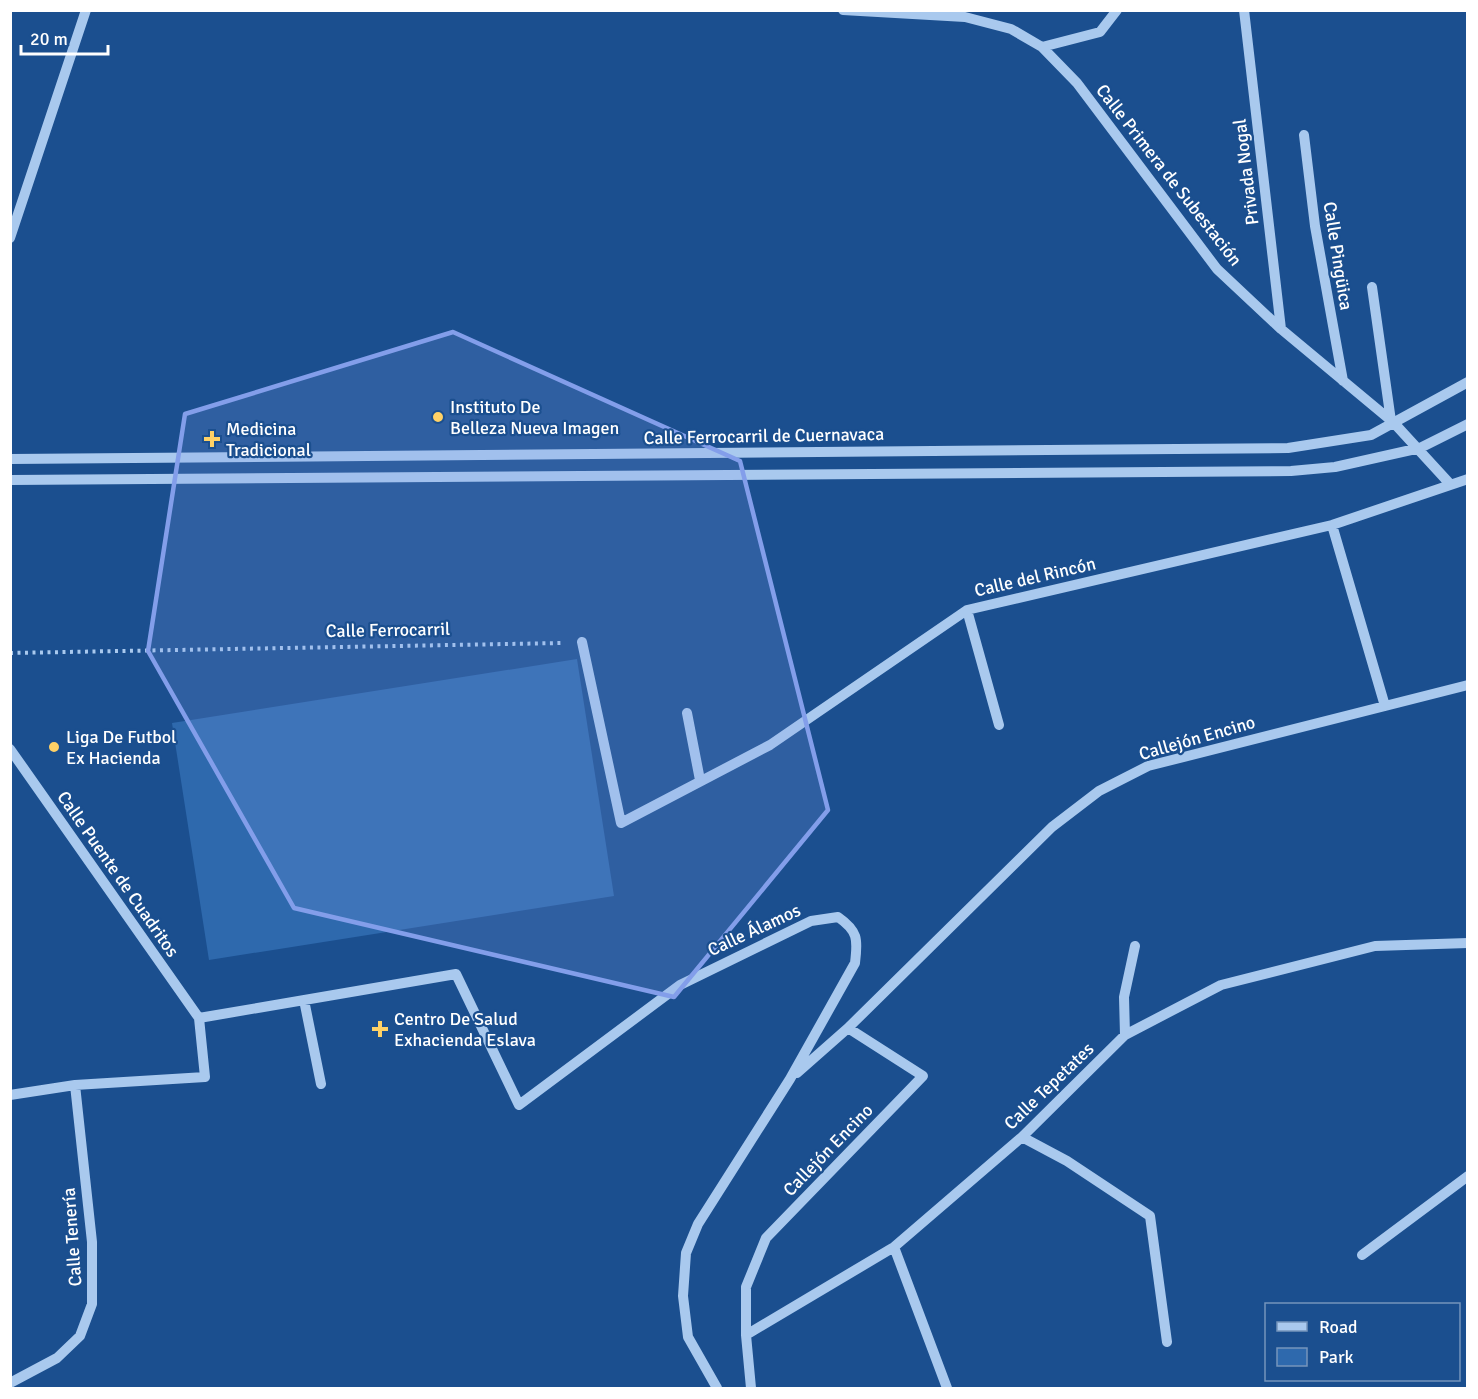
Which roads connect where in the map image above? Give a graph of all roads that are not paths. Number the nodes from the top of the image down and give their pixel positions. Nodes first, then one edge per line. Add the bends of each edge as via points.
1 (86, 10) edge
2 (843, 10) edge
3 (1117, 10) edge
4 (1244, 10) edge
5 (1042, 46) junction
6 (1304, 135) dead end
7 (10, 237) edge
8 (1372, 287) dead end
9 (1281, 329) junction
10 (1343, 381) junction
11 (1467, 382) edge
12 (1392, 422) junction
13 (1467, 424) edge
14 (1420, 448) junction
15 (10, 459) edge
16 (1467, 479) edge
17 (10, 480) edge
18 (1449, 484) junction
19 (1332, 525) junction
20 (967, 610) junction
21 (582, 642) road end
22 (1467, 685) edge
23 (1386, 705) junction
24 (687, 713) dead end
25 (999, 725) dead end
26 (10, 749) edge
27 (700, 780) junction
28 (1467, 943) edge
29 (1135, 946) dead end
30 (304, 1000) junction
31 (199, 1018) junction
32 (848, 1028) junction
33 (1125, 1035) junction
34 (790, 1079) junction
35 (321, 1084) dead end
36 (75, 1085) junction
37 (10, 1095) edge
38 (1022, 1137) junction
39 (1467, 1176) edge
40 (894, 1247) junction
41 (1362, 1255) dead end
42 (746, 1335) junction
43 (1167, 1342) dead end
44 (10, 1383) edge
45 (717, 1389) edge
46 (751, 1389) edge
47 (947, 1389) edge

1 - 7 street
2 - 5 street, Calle Primera de Subestación via 965,17 1011,29
3 - 5 street via 1100,32
4 - 9 street, Privada Nogal
5 - 9 street, Calle Primera de Subestación via 1077,82 1217,269
6 - 10 street, Calle Pingüica via 1315,226
8 - 12 street
9 - 10 street, Calle Primera de Subestación
10 - 12 street, Calle Primera de Subestación
11 - 12 street, Calle Ferrocarril de Cuernavaca
12 - 14 street, Calle Primera de Subestación
12 - 15 street, Calle Ferrocarril de Cuernavaca via 1371,435 1288,447
13 - 14 street, Calle Ferrocarril de Cuernavaca
14 - 17 street, Calle Ferrocarril de Cuernavaca via 1291,471
14 - 18 street, Calle Primera de Subestación
16 - 18 street, Calle del Rincón
18 - 19 street, Calle del Rincón
19 - 20 street, Calle del Rincón
19 - 23 street
20 - 25 street
20 - 27 street, Calle del Rincón via 770,745
21 - 27 street, Calle del Rincón via 621,823
22 - 23 street, Callejón Encino
23 - 32 street, Callejón Encino via 1148,766 1099,791 1052,827
24 - 27 street
26 - 31 street, Calle Puente de Cuadritos
28 - 33 street, Calle Tepetates via 1375,946 1221,985
29 - 33 street via 1124,997
30 - 31 street
30 - 34 street, Calle Álamos via 456,974 519,1106 680,985 811,921 838,917 853,927 855,963
30 - 35 street
31 - 36 street, Calle Puente de Cuadritos via 206,1077
32 - 34 street, Callejón Encino
32 - 42 street, Callejón Encino via 923,1076 766,1238 746,1287
33 - 38 street, Calle Tepetates
34 - 45 street, Calle Álamos via 698,1224 686,1253 683,1296 688,1336
36 - 37 street, Calle Puente de Cuadritos
36 - 44 street, Calle Tenería via 92,1242 92,1304 80,1336 57,1358
38 - 40 street, Calle Tepetates
38 - 43 street via 1067,1161 1150,1216
39 - 41 street
40 - 42 street, Calle Tepetates
40 - 47 street
42 - 46 street

